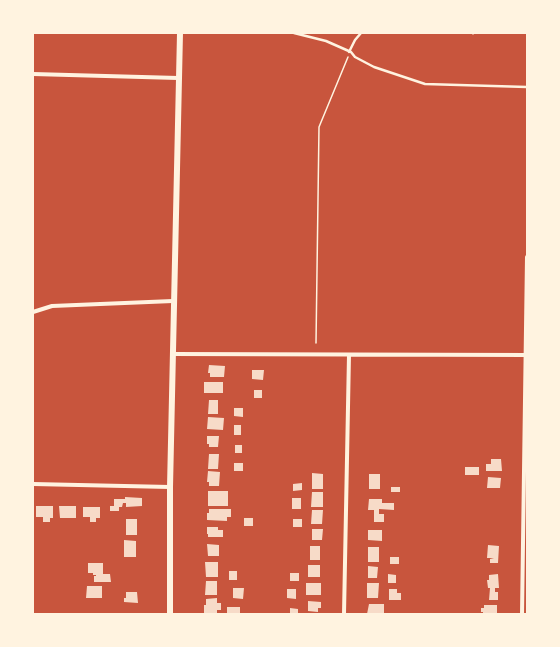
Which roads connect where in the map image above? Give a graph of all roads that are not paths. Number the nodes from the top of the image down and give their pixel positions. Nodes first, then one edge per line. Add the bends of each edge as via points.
1 (180, 33) edge
2 (294, 33) edge
3 (361, 33) edge
4 (350, 52) junction
5 (33, 74) edge
6 (178, 78) junction
7 (527, 87) edge
8 (527, 257) edge
9 (173, 301) junction
10 (33, 312) edge
11 (172, 354) junction
12 (349, 355) junction
13 (526, 355) edge
14 (33, 484) edge
15 (170, 487) junction
16 (170, 614) edge
17 (344, 614) edge
18 (522, 614) edge

1 - 6 main road
2 - 4 lane via 326,41
3 - 4 lane
4 - 7 lane via 374,67 425,84
5 - 6 street
6 - 9 main road
8 - 13 street
9 - 10 street via 52,306
9 - 11 main road
11 - 12 street
11 - 15 main road
12 - 13 street
12 - 17 street
13 - 18 street
14 - 15 street
15 - 16 main road

